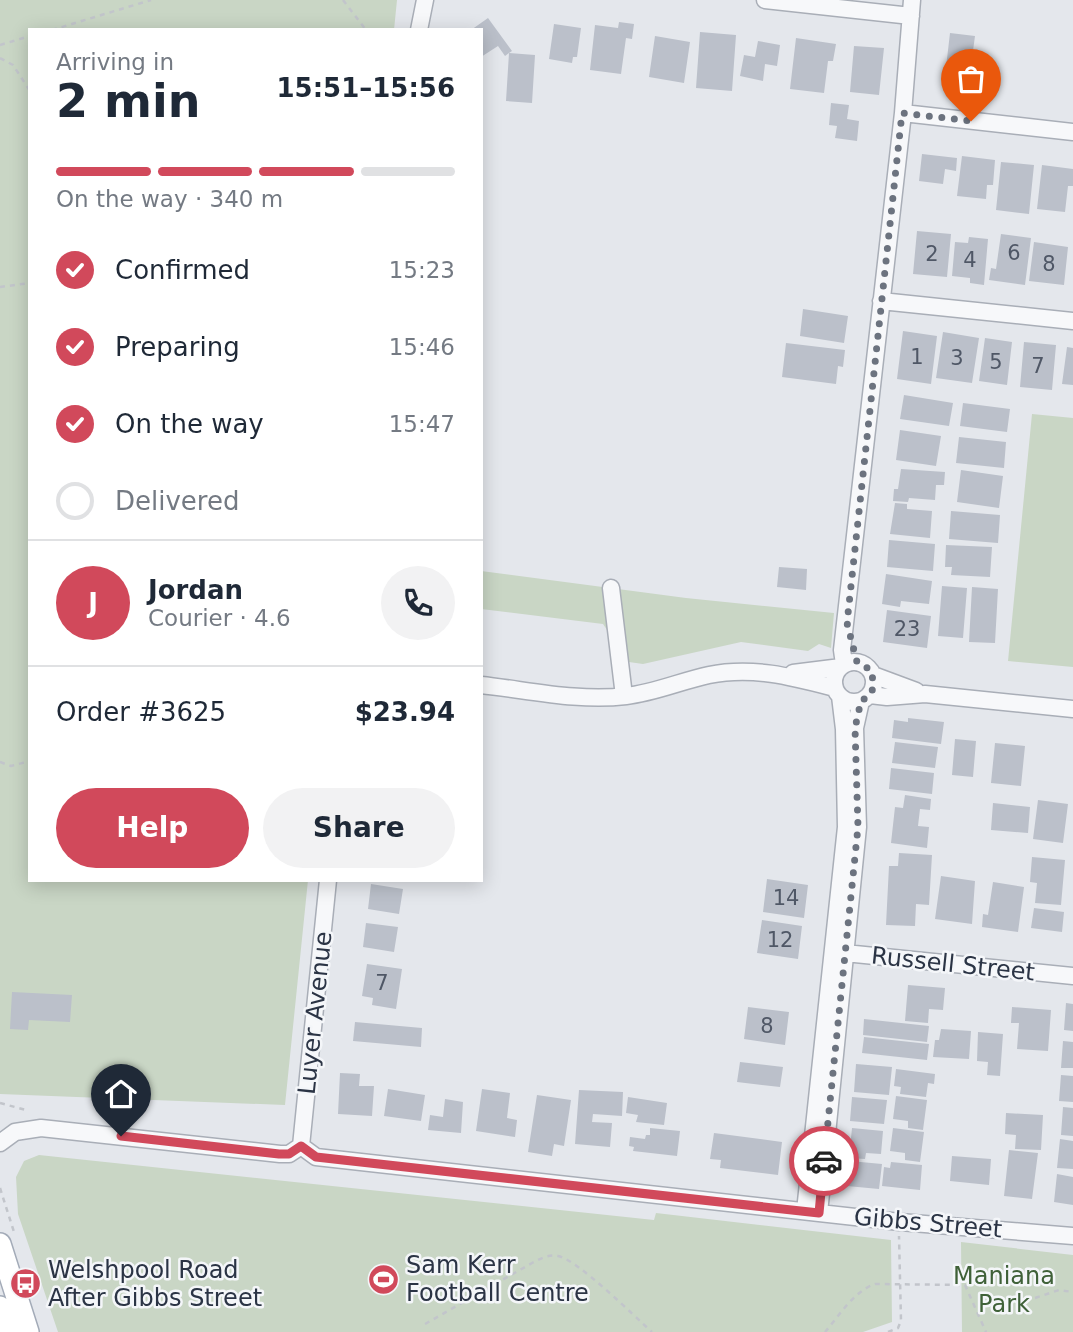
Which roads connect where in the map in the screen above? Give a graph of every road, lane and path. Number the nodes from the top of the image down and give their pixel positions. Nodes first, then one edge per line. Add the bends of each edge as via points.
1 (151, 0) edge
2 (343, 0) edge
3 (414, 0) edge
4 (425, 0) edge
5 (765, 0) edge
6 (911, 8) edge
7 (419, 27) edge
8 (59, 28) edge
9 (364, 28) edge
10 (28, 37) edge
11 (0, 45) edge
12 (0, 58) edge
13 (28, 88) edge
14 (902, 113) junction
15 (1073, 132) edge
16 (28, 283) edge
17 (0, 287) edge
18 (881, 301) junction
19 (1073, 321) edge
20 (611, 588) dead end
21 (847, 664) junction
22 (784, 674) junction
23 (873, 675) junction
24 (483, 685) edge
25 (838, 692) junction
26 (925, 694) junction
27 (624, 696) junction
28 (865, 698) junction
29 (1073, 709) edge
30 (0, 762) edge
31 (28, 762) edge
32 (328, 882) edge
33 (839, 952) junction
34 (1073, 976) edge
35 (0, 1103) edge
36 (26, 1110) dead end
37 (0, 1143) edge
38 (301, 1146) junction
39 (812, 1212) junction
40 (900, 1222) junction
41 (1073, 1236) edge
42 (0, 1244) edge
43 (900, 1285) junction
44 (1073, 1292) edge
45 (1035, 1298) dead end
46 (0, 1307) edge
47 (425, 1324) dead end
48 (10, 1332) edge
49 (27, 1332) edge
50 (652, 1332) edge
51 (825, 1332) edge
52 (888, 1332) edge
53 (986, 1332) edge

1 - 8 path
2 - 9 path
3 - 7 street
4 - 7 street
5 - 6 street
6 - 14 street
10 - 11 path
12 - 13 path via 13,65
14 - 15 street
14 - 18 street
16 - 17 path
18 - 19 street
18 - 21 street via 842,650
20 - 27 street
21 - 22 street
21 - 23 street via 867,666
21 - 25 street via 835,677
22 - 25 street
22 - 27 street via 712,674
23 - 26 street
23 - 28 street via 874,686
24 - 27 street
25 - 28 street via 849,701
25 - 33 street via 844,729 846,827
26 - 28 street
26 - 29 street
28 - 33 street via 855,728 858,827
30 - 31 path via 11,766
32 - 38 street, Luyer Avenue
33 - 34 street, Russell Street
33 - 39 street
35 - 36 path
37 - 38 street via 15,1132 41,1128 279,1154
38 - 39 street, Gibbs Street via 316,1157
39 - 40 street, Gibbs Street
40 - 41 street, Gibbs Street
40 - 43 path
42 - 49 main road
43 - 51 path via 866,1287
43 - 52 path via 901,1321
43 - 53 path via 965,1285
44 - 45 path via 1059,1290
46 - 48 main road
47 - 50 path via 532,1263 556,1256 568,1260

